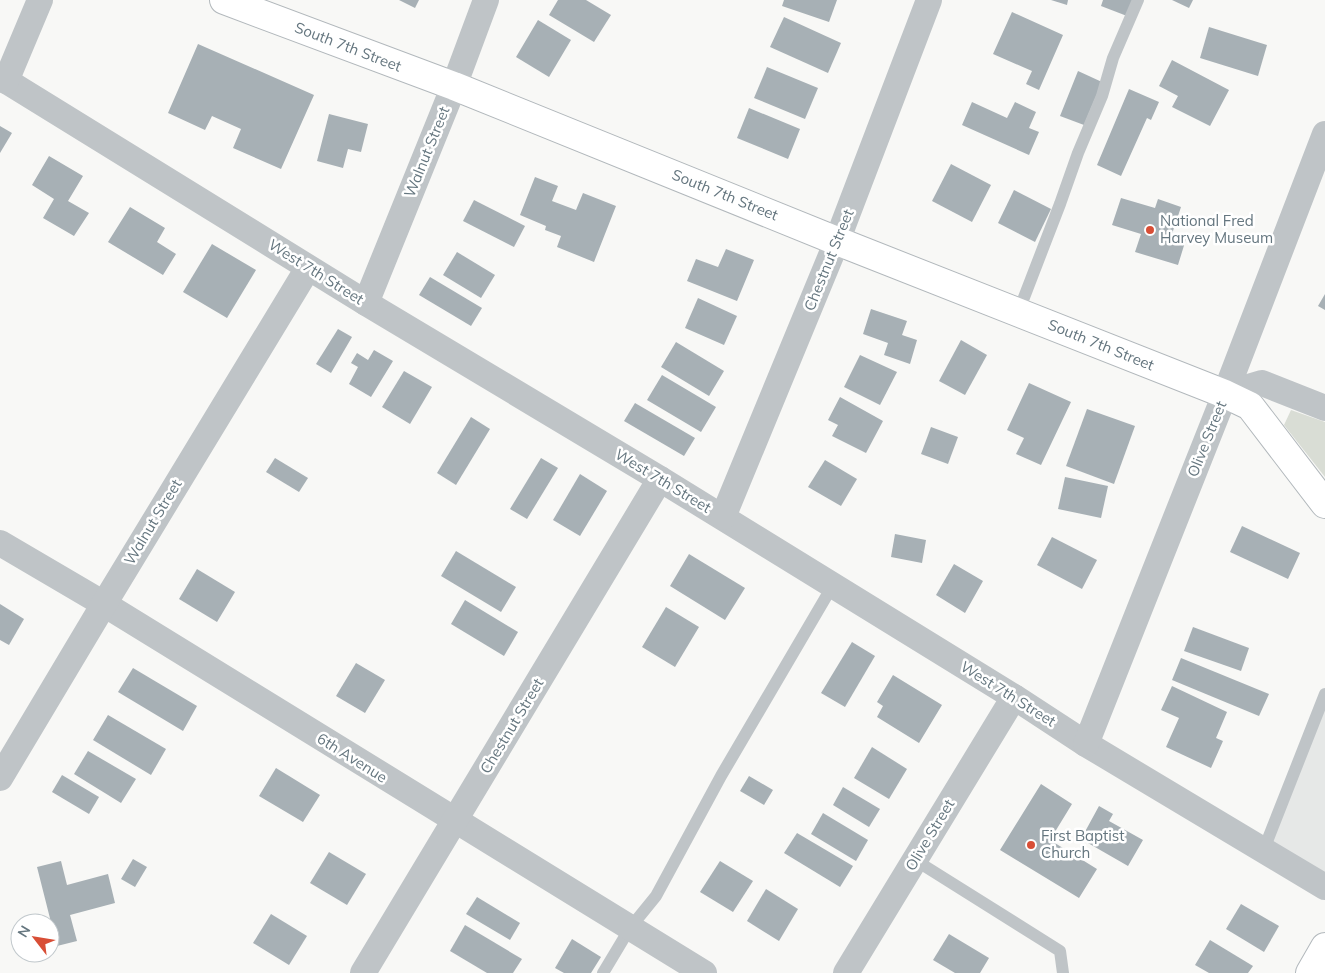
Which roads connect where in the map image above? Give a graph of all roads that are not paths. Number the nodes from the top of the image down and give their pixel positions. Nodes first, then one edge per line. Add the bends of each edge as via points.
1 (40, 0) edge
2 (224, 0) edge
3 (486, 0) edge
4 (929, 0) edge
5 (1138, 0) edge
6 (258, 6) edge
7 (3, 79) edge
8 (454, 86) junction
9 (1325, 134) edge
10 (837, 241) junction
11 (308, 268) junction
12 (366, 303) junction
13 (1018, 312) junction
14 (1225, 394) junction
15 (1325, 408) edge
16 (660, 479) junction
17 (1325, 504) edge
18 (723, 518) junction
19 (0, 543) edge
20 (833, 585) junction
21 (104, 604) junction
22 (1325, 694) edge
23 (1014, 697) junction
24 (1086, 744) junction
25 (0, 778) edge
26 (455, 821) junction
27 (1264, 849) junction
28 (915, 860) junction
29 (1325, 887) edge
30 (630, 928) junction
31 (1325, 948) edge
32 (363, 973) edge
33 (604, 973) edge
34 (704, 973) edge
35 (846, 973) edge
36 (1063, 973) edge
37 (1310, 973) edge

1 - 7 street
2 - 6 street, South 7th Street
3 - 8 street, Walnut Street
4 - 10 street, Chestnut Street
5 - 13 lane via 1113,58 1102,96
6 - 8 street, South 7th Street
7 - 11 street, West 7th Street
8 - 10 street, South 7th Street
8 - 12 street, Walnut Street
9 - 14 street, Olive Street
10 - 13 street, South 7th Street
10 - 18 street, Chestnut Street
11 - 12 street, West 7th Street
11 - 21 street, Walnut Street
12 - 16 street, West 7th Street
13 - 14 street, South 7th Street
14 - 15 street via 1262,383
14 - 17 street, South 7th Street via 1250,406
14 - 24 street, Olive Street
16 - 18 street, West 7th Street
16 - 26 street, Chestnut Street
18 - 20 street, West 7th Street
19 - 21 street, 6th Avenue
20 - 23 street, West 7th Street
20 - 30 lane via 721,776 656,896
21 - 25 street, Walnut Street
21 - 26 street, 6th Avenue
22 - 27 lane
23 - 24 street, West 7th Street
23 - 28 street, Olive Street
24 - 27 street, West 7th Street
26 - 30 street, 6th Avenue
26 - 32 street, Chestnut Street
27 - 29 street, West 7th Street
28 - 35 street, Olive Street
28 - 36 lane via 1060,951
30 - 33 lane
30 - 34 street, 6th Avenue
31 - 37 street

